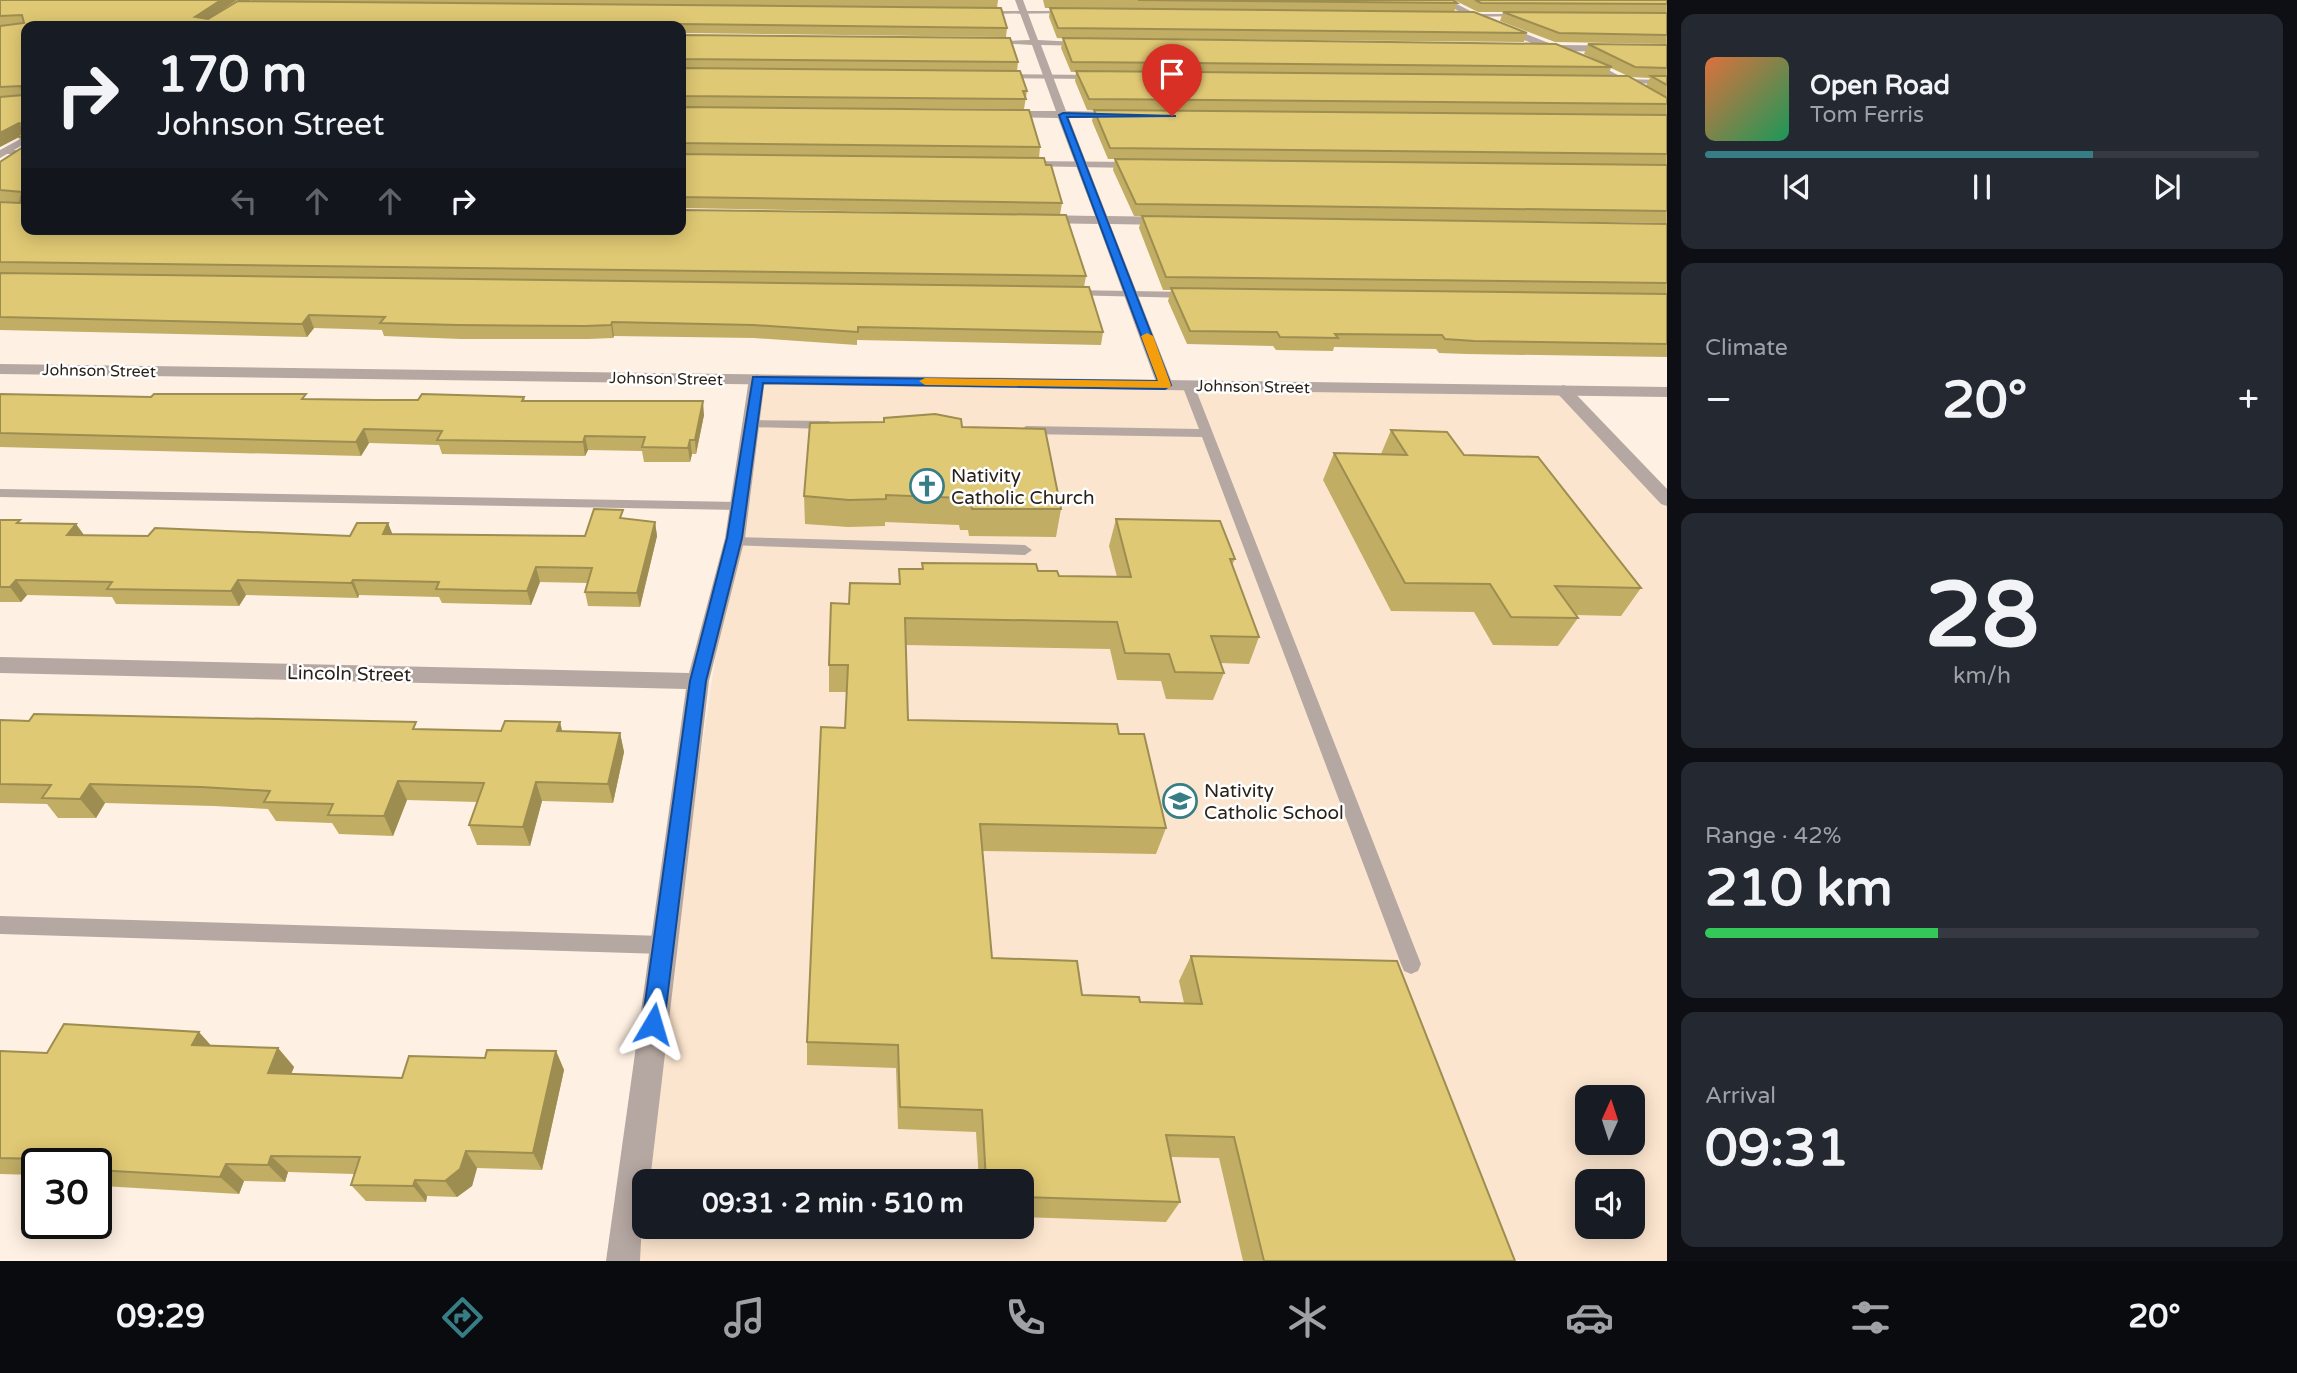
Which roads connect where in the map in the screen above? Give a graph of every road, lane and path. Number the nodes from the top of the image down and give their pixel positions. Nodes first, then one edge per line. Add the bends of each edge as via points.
1 (1019, 0) edge
2 (1443, 0) edge
3 (246, 4) edge
4 (968, 12) edge
5 (1024, 13) junction
6 (1078, 13) edge
7 (1459, 16) edge
8 (1473, 16) junction
9 (1528, 16) edge
10 (214, 21) edge
11 (976, 42) edge
12 (1034, 42) junction
13 (1103, 43) edge
14 (1528, 48) edge
15 (1555, 48) junction
16 (1667, 49) edge
17 (993, 76) edge
18 (1048, 76) junction
19 (1103, 77) edge
20 (1599, 81) edge
21 (1626, 81) junction
22 (1667, 82) edge
23 (1667, 106) edge
24 (994, 114) edge
25 (1063, 115) junction
26 (1131, 116) edge
27 (21, 141) edge
28 (21, 152) edge
29 (2, 153) edge
30 (1012, 163) edge
31 (1082, 164) junction
32 (1137, 165) edge
33 (1027, 219) edge
34 (1103, 220) junction
35 (1185, 222) edge
36 (1061, 293) edge
37 (1131, 294) junction
38 (1200, 295) edge
39 (0, 369) edge
40 (757, 379) junction
41 (1165, 385) junction
42 (1188, 385) junction
43 (1563, 390) junction
44 (1667, 392) edge
45 (751, 424) junction
46 (848, 426) edge
47 (1013, 429) edge
48 (1206, 433) junction
49 (0, 493) edge
50 (1667, 500) edge
51 (739, 506) junction
52 (733, 542) junction
53 (1025, 550) dead end
54 (0, 665) edge
55 (698, 681) junction
56 (0, 925) edge
57 (663, 945) junction
58 (1411, 964) dead end
59 (622, 1261) edge

1 - 5 street
2 - 8 street
3 - 10 street
4 - 5 lane
5 - 6 lane
5 - 12 street
7 - 8 lane
8 - 9 lane
8 - 15 street
11 - 12 street
12 - 13 street
12 - 18 street
14 - 15 street
15 - 16 street
15 - 21 street
17 - 18 lane
18 - 19 lane
18 - 25 street
20 - 21 lane
21 - 22 lane
21 - 23 street
24 - 25 street
25 - 26 street
25 - 31 street
27 - 29 street
28 - 29 lane
30 - 31 lane
31 - 32 lane
31 - 34 street
33 - 34 street
34 - 35 street
34 - 37 street
36 - 37 lane
37 - 38 lane
37 - 41 street
39 - 40 street, Johnson Street
40 - 41 street, Johnson Street
40 - 45 street
41 - 42 street, Johnson Street
42 - 43 street, Johnson Street
42 - 48 lane
43 - 44 street, Johnson Street
43 - 50 street
45 - 46 lane
45 - 51 street
47 - 48 lane
48 - 58 lane
49 - 51 lane
51 - 52 street
52 - 53 lane
52 - 55 street
54 - 55 street, Lincoln Street
55 - 57 street
56 - 57 lane
57 - 59 street

